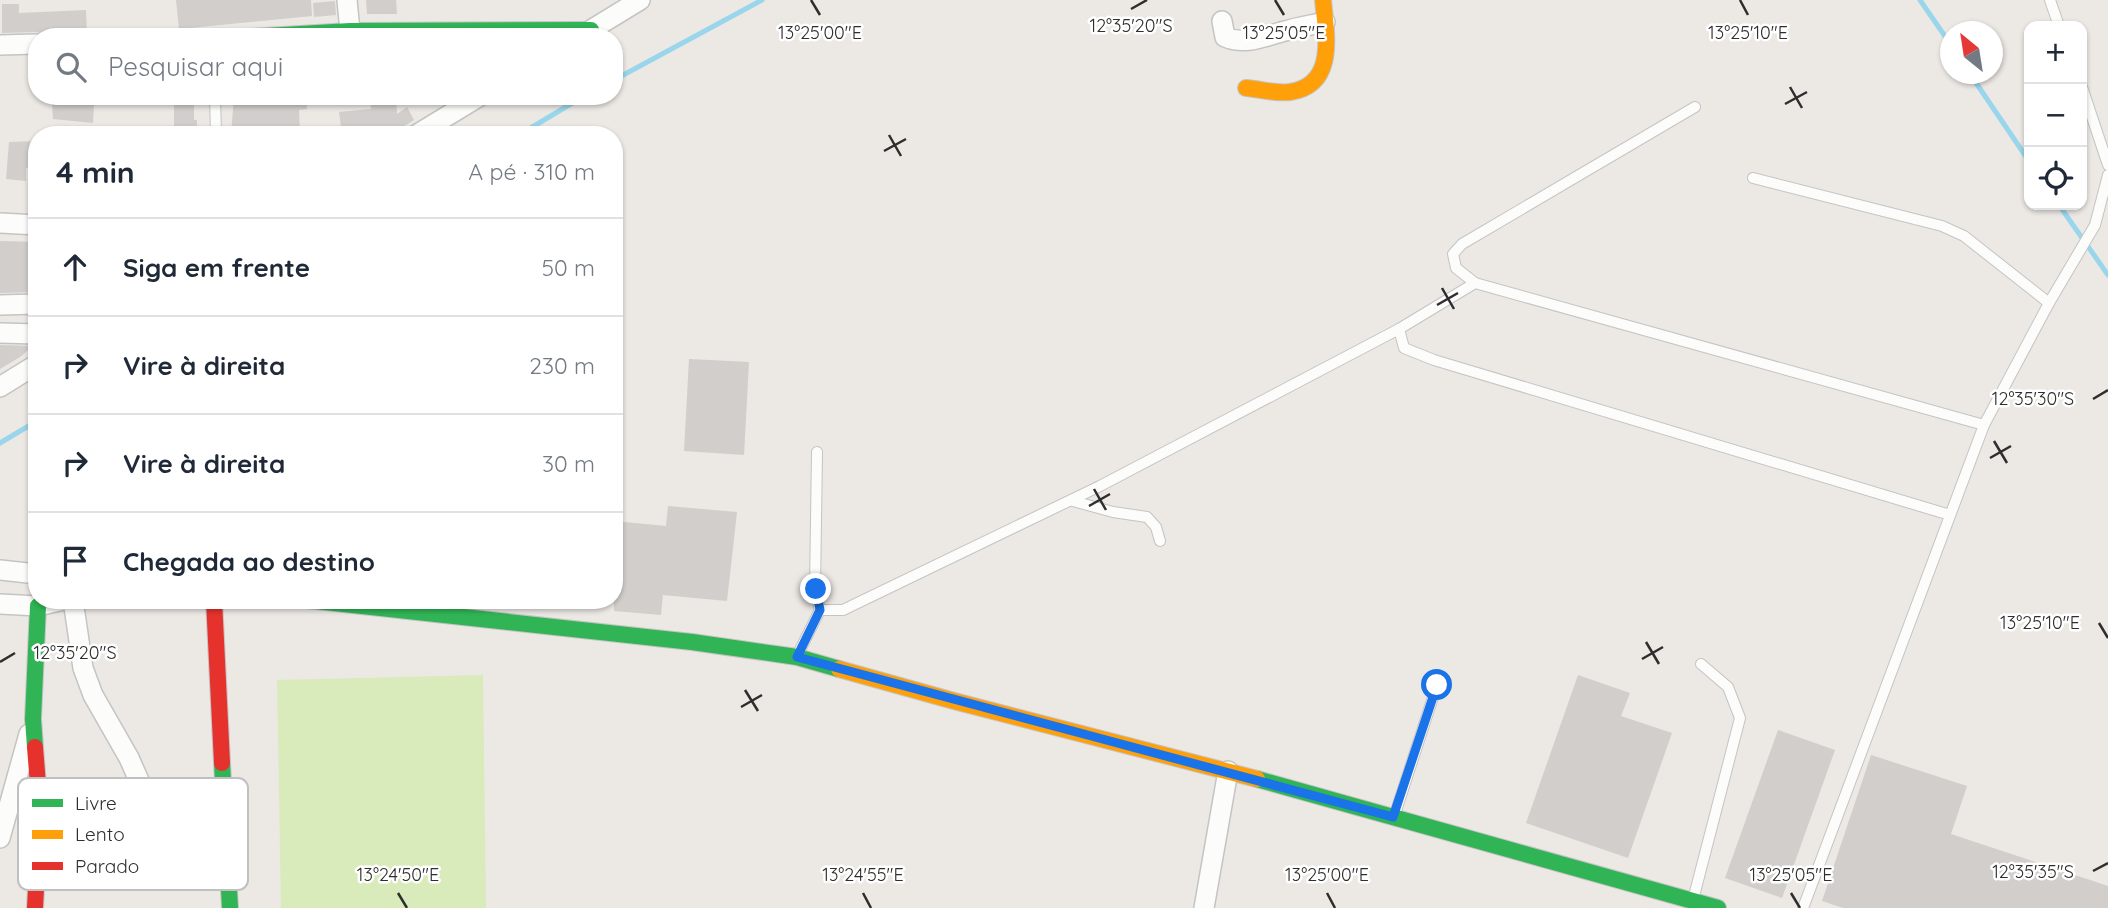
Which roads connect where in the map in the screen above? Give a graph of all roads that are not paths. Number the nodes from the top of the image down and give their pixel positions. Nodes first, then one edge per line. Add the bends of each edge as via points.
1 (347, 0) edge
2 (640, 0) edge
3 (1323, 0) edge
4 (2050, 0) edge
5 (1222, 21) dead end
6 (2057, 21) edge
7 (1325, 22) junction
8 (350, 28) edge
9 (595, 28) edge
10 (28, 44) edge
11 (0, 45) edge
12 (1246, 88) dead end
13 (2087, 102) edge
14 (215, 105) edge
15 (465, 105) edge
16 (1695, 107) dead end
17 (216, 126) edge
18 (431, 126) edge
19 (2108, 165) edge
20 (2108, 175) edge
21 (1754, 178) dead end
22 (0, 223) edge
23 (28, 225) edge
24 (1475, 283) junction
25 (2049, 303) junction
26 (0, 304) edge
27 (28, 304) edge
28 (1399, 329) junction
29 (0, 334) edge
30 (28, 334) edge
31 (28, 370) edge
32 (0, 387) edge
33 (1984, 425) junction
34 (817, 452) dead end
35 (1073, 501) junction
36 (1950, 515) junction
37 (1160, 541) dead end
38 (0, 570) edge
39 (28, 573) edge
40 (0, 604) edge
41 (28, 605) edge
42 (38, 609) edge
43 (74, 609) edge
44 (214, 609) edge
45 (420, 609) edge
46 (820, 610) junction
47 (797, 657) junction
48 (1701, 664) dead end
49 (1437, 685) dead end
50 (33, 719) junction
51 (1228, 771) junction
52 (38, 778) edge
53 (138, 778) edge
54 (223, 778) edge
55 (1393, 817) junction
56 (0, 838) edge
57 (36, 890) edge
58 (229, 890) edge
59 (1693, 901) junction
60 (35, 908) edge
61 (230, 908) edge
62 (1204, 908) edge
63 (1718, 908) edge
64 (1803, 908) edge

1 - 8 street
2 - 9 street
3 - 7 street
4 - 6 lane
5 - 7 street via 1224,37 1233,40 1260,40
7 - 12 street via 1326,64 1317,79 1306,88 1289,92
10 - 11 street
13 - 19 lane
14 - 17 lane
15 - 18 street
16 - 24 lane via 1462,244 1453,254 1455,268
20 - 25 lane via 2095,225
21 - 25 lane via 1942,226 1964,236
22 - 23 street
24 - 28 lane
24 - 33 lane
25 - 33 lane
26 - 27 street
28 - 35 lane
28 - 36 lane via 1404,348 1434,360
29 - 30 street
31 - 32 street
33 - 36 lane
34 - 46 lane via 816,589
35 - 37 lane via 1147,517
35 - 46 lane via 843,610
36 - 64 lane
38 - 39 street
40 - 41 street
42 - 50 street
43 - 53 street via 83,668 93,695
44 - 54 street
45 - 47 street
46 - 47 lane
47 - 51 street
48 - 59 lane via 1728,687 1740,718
49 - 55 lane
50 - 52 street
50 - 56 street
51 - 55 street
51 - 62 street
55 - 59 street
57 - 60 street
58 - 61 street
59 - 63 street

